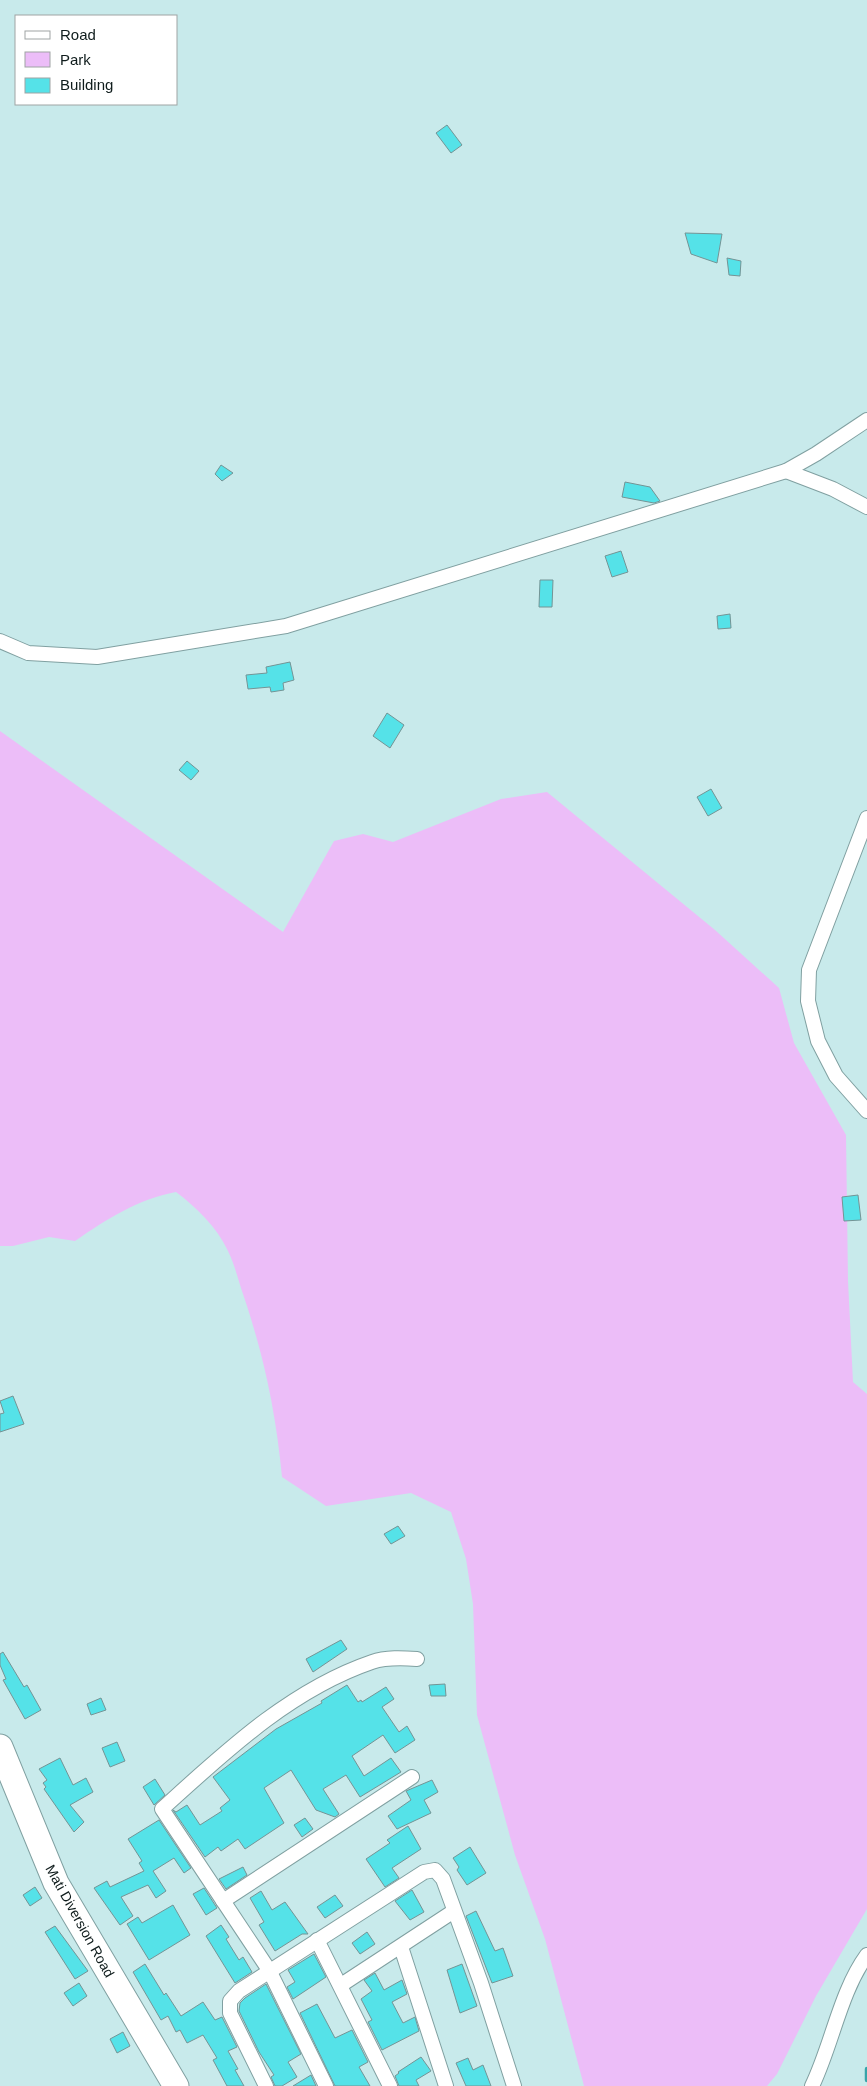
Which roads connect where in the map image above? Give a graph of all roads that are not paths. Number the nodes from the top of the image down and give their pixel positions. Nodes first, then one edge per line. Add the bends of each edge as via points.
1 (867, 420) edge
2 (786, 470) junction
3 (867, 507) edge
4 (0, 641) edge
5 (867, 818) edge
6 (867, 1111) edge
7 (417, 1659) dead end
8 (0, 1747) edge
9 (412, 1777) dead end
10 (223, 1901) junction
11 (454, 1911) junction
12 (317, 1940) junction
13 (401, 1947) junction
14 (867, 1955) edge
15 (269, 1970) junction
16 (341, 1985) junction
17 (176, 2086) edge
18 (266, 2086) edge
19 (326, 2086) edge
20 (390, 2086) edge
21 (446, 2086) edge
22 (514, 2086) edge
23 (812, 2086) edge

1 - 2 street
2 - 3 street
2 - 4 street via 286,626 97,658 28,653
5 - 6 street via 809,970 808,1001 818,1041 836,1076
7 - 10 street via 373,1661 289,1704 229,1749 162,1809
8 - 17 highway, Mati Diversion Road via 56,1883
9 - 10 street
10 - 15 street
11 - 12 street via 440,1873 429,1871
11 - 13 street
11 - 22 street
12 - 15 street
12 - 16 street
13 - 16 street
13 - 21 street
14 - 23 street via 838,2014
15 - 18 street via 234,1995 229,2008
15 - 19 street
16 - 20 street

